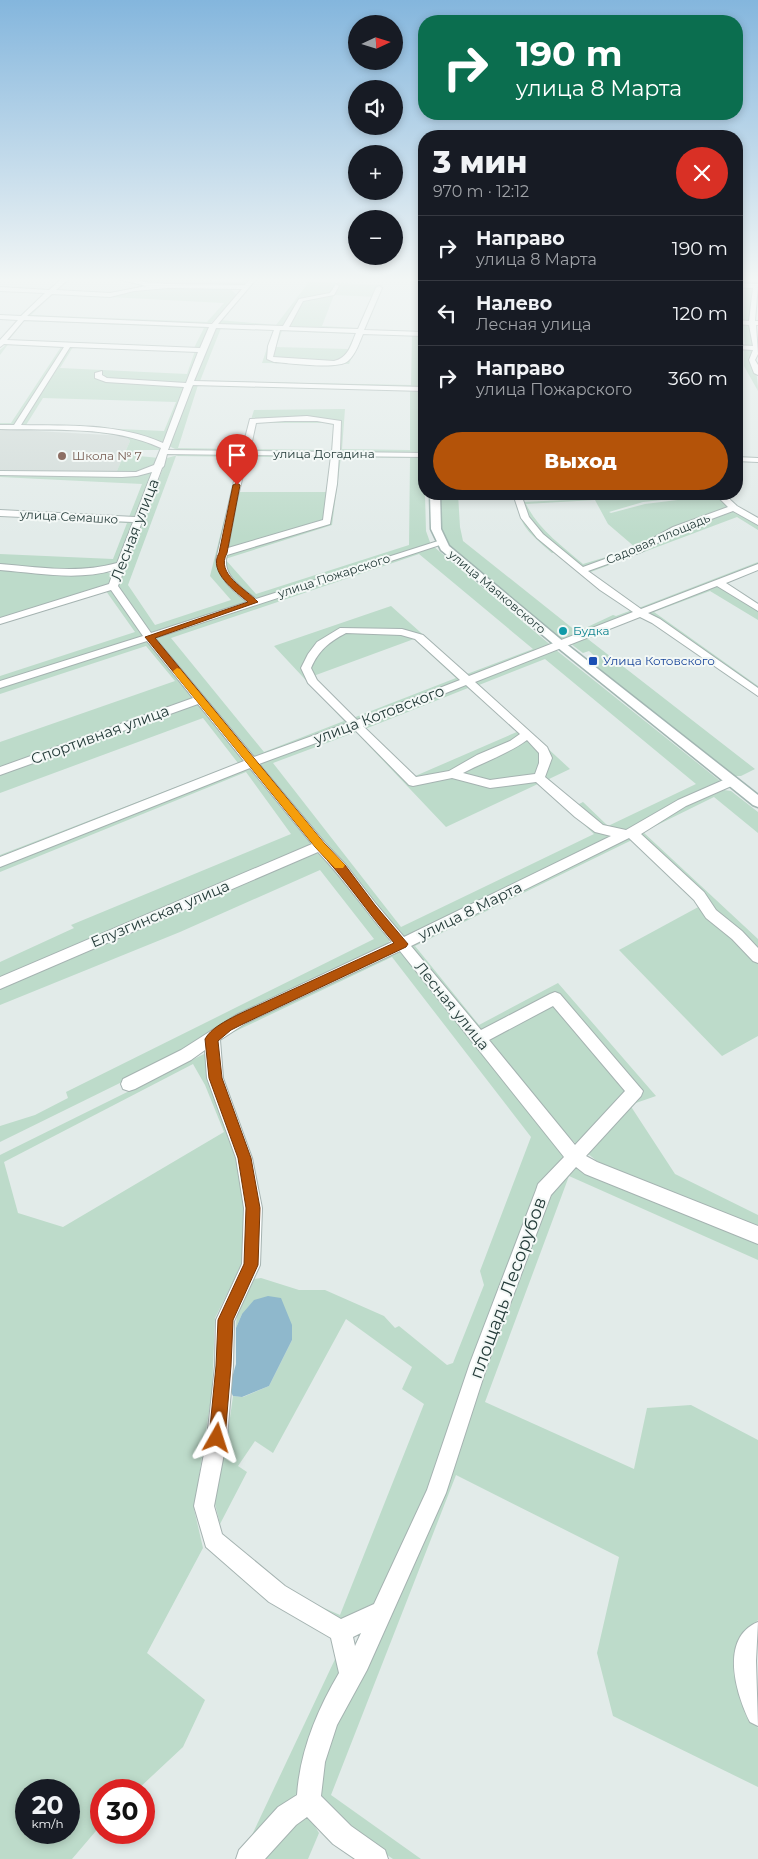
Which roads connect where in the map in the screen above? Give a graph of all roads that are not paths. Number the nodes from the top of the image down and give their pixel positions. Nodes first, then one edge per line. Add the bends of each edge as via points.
1 (56, 364) edge
2 (197, 364) edge
3 (99, 374) dead end
4 (190, 384) junction
5 (418, 389) edge
6 (0, 427) edge
7 (16, 428) junction
8 (165, 450) junction
9 (249, 453) junction
10 (337, 454) junction
11 (418, 455) edge
12 (743, 459) edge
13 (758, 460) edge
14 (160, 466) junction
15 (0, 472) edge
16 (435, 500) edge
17 (519, 500) edge
18 (725, 500) edge
19 (734, 508) junction
20 (0, 513) edge
21 (138, 520) junction
22 (758, 522) edge
23 (441, 543) junction
24 (223, 553) junction
25 (0, 567) edge
26 (758, 567) edge
27 (582, 570) junction
28 (115, 574) junction
29 (719, 584) junction
30 (254, 602) junction
31 (758, 608) edge
32 (640, 613) junction
33 (0, 621) edge
34 (149, 637) junction
35 (561, 645) junction
36 (467, 681) junction
37 (0, 685) edge
38 (758, 693) edge
39 (200, 699) junction
40 (354, 726) junction
41 (527, 734) junction
42 (253, 762) junction
43 (0, 771) edge
44 (452, 774) junction
45 (539, 778) junction
46 (732, 781) junction
47 (758, 802) edge
48 (629, 834) junction
49 (320, 846) junction
50 (0, 862) edge
51 (402, 944) junction
52 (758, 957) edge
53 (0, 983) edge
54 (212, 1039) junction
55 (478, 1039) junction
56 (129, 1084) dead end
57 (574, 1157) junction
58 (757, 1233) edge
59 (381, 1612) junction
60 (340, 1631) junction
61 (758, 1633) edge
62 (351, 1674) junction
63 (758, 1714) edge
64 (309, 1801) junction
65 (248, 1859) edge
66 (376, 1859) edge

1 - 7 street
2 - 4 street, Лесная улица
3 - 4 street via 106,380
4 - 5 street
4 - 8 street, Лесная улица
6 - 7 street, улица Догадина
7 - 8 street, улица Догадина via 118,432 146,438
8 - 9 street, улица Догадина
8 - 14 street, Лесная улица
9 - 10 street, улица Догадина
9 - 10 street via 246,446 253,421 303,418 338,423
9 - 24 street via 233,500
10 - 11 street, улица Догадина
10 - 24 street via 327,522
12 - 13 street
14 - 15 street via 129,475
14 - 21 street, Лесная улица
16 - 23 main road, улица Маяковского via 436,529
17 - 27 street via 525,518 540,536
18 - 19 street
19 - 22 street
19 - 27 street, Садовая площадь via 676,529 638,550
20 - 21 street, улица Семашко
21 - 28 street, Лесная улица
23 - 30 street, улица Пожарского
23 - 35 main road, улица Маяковского
24 - 30 street via 220,568 233,585
25 - 28 street
26 - 29 street, улица Котовского
27 - 32 street
28 - 33 street
28 - 34 street, Лесная улица
29 - 31 street
29 - 32 street, улица Котовского
30 - 34 street, улица Пожарского
32 - 35 street, улица Котовского
32 - 38 street
34 - 37 street, улица Пожарского
34 - 39 street, Лесная улица
35 - 36 street, улица Котовского
35 - 46 main road, улица Маяковского
36 - 40 street, улица Котовского
36 - 40 street via 418,637 393,631 344,630 312,652 306,668 312,682
36 - 41 street
39 - 42 street, Лесная улица
39 - 43 street, Спортивная улица
40 - 42 street, улица Котовского
40 - 44 street via 413,782
41 - 44 street via 514,744
41 - 45 street via 545,752 547,762
42 - 49 street, Лесная улица
42 - 50 street, улица Котовского
44 - 45 street via 490,784
45 - 48 street via 600,829
46 - 47 main road, улица Маяковского
46 - 48 street, улица 8 Марта via 682,803
48 - 51 street, улица 8 Марта
48 - 52 street via 699,896 711,914 737,934
49 - 51 street, Лесная улица
49 - 53 street, Елузгинская улица
51 - 54 street, улица 8 Марта via 241,1019
51 - 55 street, Лесная улица
54 - 56 street, улица 8 Марта via 186,1056
54 - 60 street via 215,1078 244,1158 253,1208 251,1265 225,1320 217,1438 204,1506 213,1540 278,1594
55 - 57 street, Лесная улица
55 - 57 street, площадь Лесорубов via 555,998 635,1091
57 - 58 street via 591,1168
57 - 59 street, площадь Лесорубов via 544,1190 479,1363 436,1493
59 - 60 street
59 - 62 street, площадь Лесорубов
60 - 62 street
61 - 63 street via 748,1644 745,1669 751,1702
62 - 64 street, площадь Лесорубов via 330,1713 313,1763
64 - 65 street via 287,1816
64 - 66 street via 342,1835

